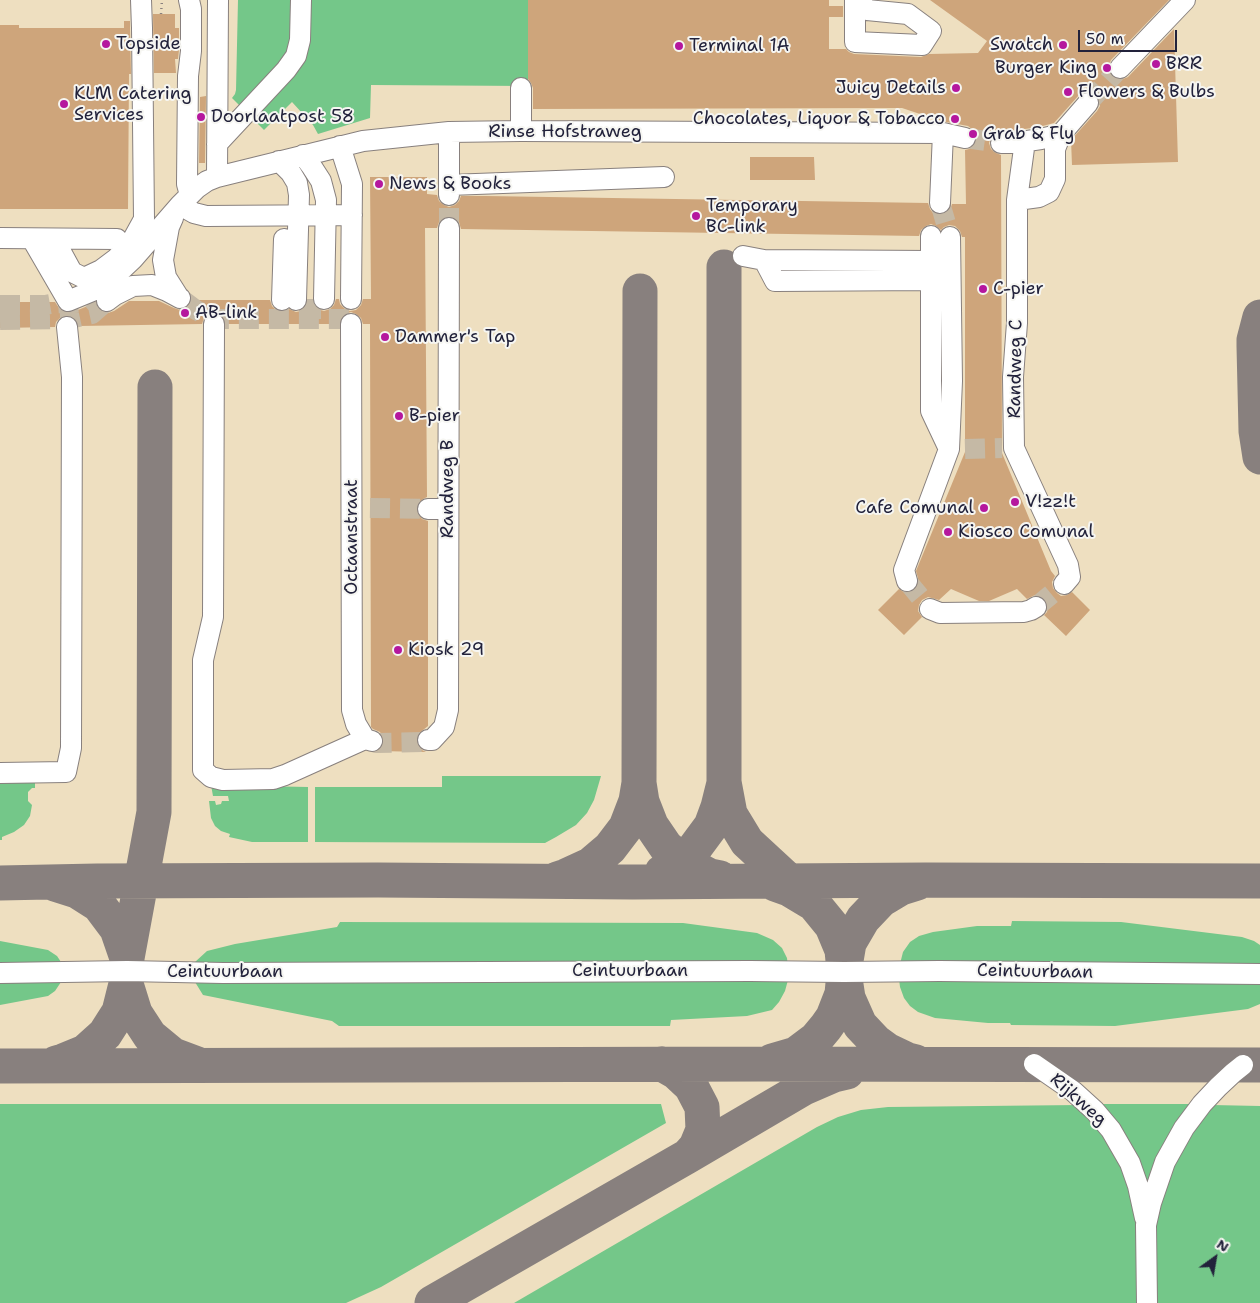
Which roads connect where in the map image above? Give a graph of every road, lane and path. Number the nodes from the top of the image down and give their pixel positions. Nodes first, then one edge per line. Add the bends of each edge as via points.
1 (141, 0) edge
2 (162, 0) edge
3 (189, 0) edge
4 (218, 0) edge
5 (301, 0) edge
6 (855, 0) edge
7 (862, 0) edge
8 (1186, 0) edge
9 (161, 14) dead end
10 (1120, 68) tunnel mouth
11 (521, 88) dead end
12 (1088, 103) tunnel mouth
13 (521, 131) junction
14 (449, 132) junction
15 (943, 133) junction
16 (1060, 134) junction
17 (965, 138) tunnel mouth
18 (1024, 141) junction
19 (1001, 143) tunnel mouth
20 (217, 144) junction
21 (340, 146) junction
22 (285, 160) junction
23 (217, 177) junction
24 (664, 178) dead end
25 (185, 200) junction
26 (1017, 200) junction
27 (940, 204) tunnel mouth
28 (305, 215) junction
29 (352, 215) junction
30 (449, 228) tunnel mouth
31 (0, 238) edge
32 (32, 239) junction
33 (54, 239) junction
34 (117, 239) dead end
35 (743, 256) dead end
36 (764, 260) junction
37 (824, 260) junction
38 (877, 260) junction
39 (931, 270) junction
40 (877, 280) junction
41 (825, 281) junction
42 (351, 299) dead end
43 (107, 301) tunnel mouth
44 (214, 324) dead end
45 (352, 324) dead end
46 (68, 327) tunnel mouth
47 (957, 449) junction
48 (428, 509) tunnel mouth
49 (448, 509) junction
50 (906, 581) dead end
51 (1064, 584) tunnel mouth
52 (1036, 607) tunnel mouth
53 (930, 609) tunnel mouth
54 (428, 740) tunnel mouth
55 (0, 773) edge
56 (0, 973) edge
57 (1260, 974) edge
58 (1034, 1064) dead end
59 (1243, 1065) dead end
60 (1146, 1225) junction
61 (1147, 1303) edge

1 - 33 lane via 144,219 117,258 84,278 72,272
2 - 9 path
3 - 25 lane via 192,51 188,76
4 - 20 lane
5 - 20 lane via 300,40 296,56
6 - 7 lane via 855,42 922,45 931,31 908,14 867,10
8 - 10 lane
11 - 13 lane
12 - 16 lane
13 - 14 lane, Rinse Hofstraweg
13 - 15 lane, Rinse Hofstraweg
14 - 21 lane, Rinse Hofstraweg
14 - 24 lane via 449,190
15 - 17 lane, Rinse Hofstraweg
15 - 27 lane
16 - 18 lane
16 - 26 lane via 1055,149 1055,179 1049,192
18 - 19 lane
18 - 26 lane, Randweg C
20 - 23 lane
21 - 22 lane, Rinse Hofstraweg
21 - 29 lane via 352,184
22 - 23 lane, Rinse Hofstraweg
22 - 28 lane via 280,176 286,192
22 - 28 lane via 312,167 321,181 326,200
23 - 25 lane, Rinse Hofstraweg via 207,181
25 - 28 lane via 194,213 206,216
25 - 32 lane, Rinse Hofstraweg via 115,276 102,287 68,301
25 - 43 lane, Rinse Hofstraweg via 169,227 163,260 166,277 181,298 152,285 132,286
26 - 51 lane, Randweg C via 1017,323 1008,448 1068,565 1070,577
28 - 28 lane via 304,299
28 - 29 lane
29 - 42 lane
30 - 49 lane, Randweg B
31 - 32 lane
32 - 33 lane
33 - 34 lane
35 - 36 lane
36 - 37 lane
36 - 41 lane via 775,281
37 - 38 lane
37 - 41 lane
38 - 39 lane
38 - 40 lane
39 - 40 lane
39 - 47 lane via 931,411
39 - 47 lane via 940,236
40 - 41 lane
44 - 45 lane, Octaanstraat via 213,617 202,660 204,770 223,780 273,779 368,740 356,724 352,710 361,508
46 - 55 lane via 72,377 71,748 66,772
47 - 50 lane via 904,570
48 - 49 lane
49 - 54 lane, Randweg B via 448,710 444,727 432,740
52 - 53 lane via 1024,612 940,613
56 - 57 lane, Ceintuurbaan via 939,970
58 - 60 lane, Rijkweg via 1073,1091 1111,1130 1134,1174
59 - 60 lane, Rijkweg via 1214,1091 1178,1137 1159,1178
60 - 61 lane, Rijkweg

